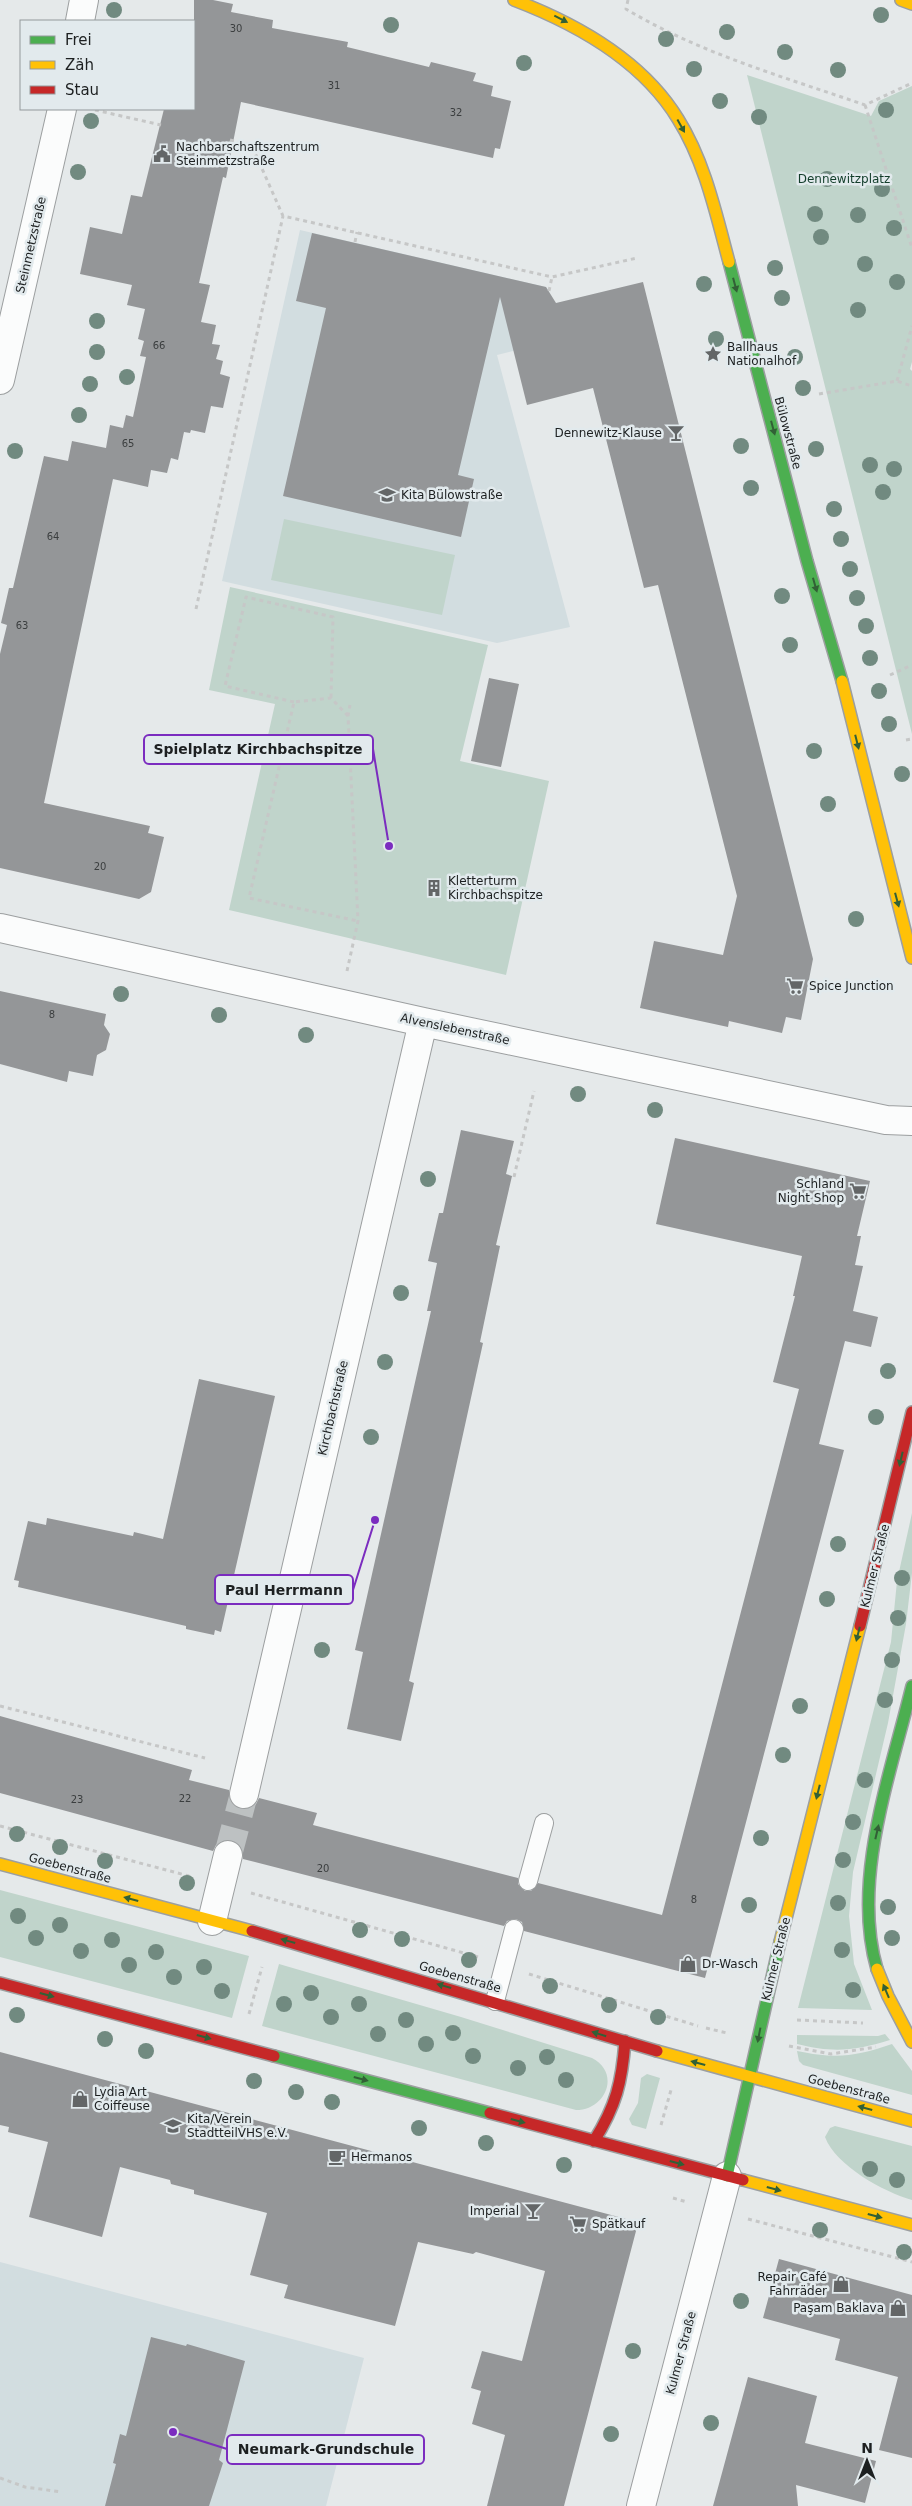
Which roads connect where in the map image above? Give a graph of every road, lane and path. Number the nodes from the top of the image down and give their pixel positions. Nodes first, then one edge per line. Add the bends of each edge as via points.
1 (84, 0) edge
2 (514, 0) edge
3 (628, 0) edge
4 (900, 0) edge
5 (912, 4) edge
6 (80, 20) edge
7 (912, 83) edge
8 (865, 105) junction
9 (62, 110) edge
10 (93, 110) edge
11 (161, 125) dead end
12 (230, 140) dead end
13 (283, 216) junction
14 (356, 232) junction
15 (355, 242) dead end
16 (912, 248) edge
17 (637, 258) dead end
18 (552, 277) junction
19 (549, 291) dead end
20 (912, 326) edge
21 (0, 380) edge
22 (897, 381) junction
23 (912, 386) edge
24 (819, 394) dead end
25 (196, 609) dead end
26 (912, 665) edge
27 (890, 675) dead end
28 (331, 698) junction
29 (294, 702) junction
30 (350, 705) dead end
31 (348, 716) junction
32 (906, 740) dead end
33 (912, 740) edge
34 (358, 921) junction
35 (0, 928) edge
36 (912, 958) edge
37 (340, 1004) junction
38 (423, 1022) junction
39 (534, 1092) dead end
40 (912, 1121) edge
41 (514, 1178) dead end
42 (912, 1412) edge
43 (912, 1686) edge
44 (0, 1706) edge
45 (205, 1758) dead end
46 (244, 1794) tunnel mouth
47 (544, 1823) dead end
48 (0, 1826) edge
49 (228, 1855) tunnel mouth
50 (0, 1864) edge
51 (198, 1879) dead end
52 (528, 1881) dead end
53 (246, 1891) dead end
54 (212, 1921) junction
55 (514, 1929) dead end
56 (480, 1958) dead end
57 (263, 1960) dead end
58 (523, 1971) dead end
59 (0, 1983) edge
60 (495, 2001) junction
61 (676, 2020) dead end
62 (797, 2020) dead end
63 (248, 2022) dead end
64 (867, 2023) dead end
65 (625, 2041) junction
66 (912, 2042) edge
67 (881, 2045) dead end
68 (797, 2047) dead end
69 (751, 2077) junction
70 (672, 2084) dead end
71 (912, 2120) edge
72 (659, 2132) dead end
73 (594, 2141) junction
74 (726, 2176) junction
75 (912, 2225) edge
76 (783, 2228) dead end
77 (912, 2262) edge
78 (0, 2478) edge
79 (62, 2492) dead end
80 (641, 2506) edge

1 - 6 street
2 -> 36 main road, Bülowstraße via 560,18 607,46 642,76 671,109 693,148 714,205 844,688
3 - 8 path via 626,9 648,23 735,60
4 - 5 main road
7 - 8 path
8 - 16 path
9 - 21 street, Steinmetzstraße
10 - 11 path
12 - 13 path via 252,146
13 - 14 path
13 - 25 path
14 - 15 path
14 - 18 path
17 - 18 path
18 - 19 path
20 - 22 path
22 - 23 path
22 - 24 path
26 - 27 path
28 - 29 path
28 - 29 path via 333,617 246,597 225,686
28 - 31 path
29 - 34 path via 249,898
30 - 31 path
31 - 34 path
32 - 33 path
34 - 37 path
35 - 37 street, Alvenslebenstraße
37 - 38 street, Alvenslebenstraße
38 - 40 street, Alvenslebenstraße via 886,1120
38 - 46 street, Kirchbachstraße
39 - 41 path
42 -> 69 main road, Kulmer Straße via 767,1993
66 -> 43 main road via 880,1976 872,1948 870,1921 871,1867 876,1839
44 - 45 path
47 - 52 lane
48 - 51 path
49 - 54 street
54 -> 50 main road, Goebenstraße
53 - 56 path
60 -> 54 main road, Goebenstraße
55 - 60 lane
57 - 63 path
58 - 61 path
59 -> 73 main road
65 -> 60 main road, Goebenstraße
62 - 64 path
69 -> 65 main road, Goebenstraße
65 - 73 main road via 620,2094
67 - 68 path via 837,2054
71 -> 69 main road, Goebenstraße
69 - 74 main road, Kulmer Straße
70 - 72 path
73 -> 74 main road
74 -> 75 main road
74 - 80 street, Kulmer Straße
76 - 77 path
78 - 79 path via 25,2487

